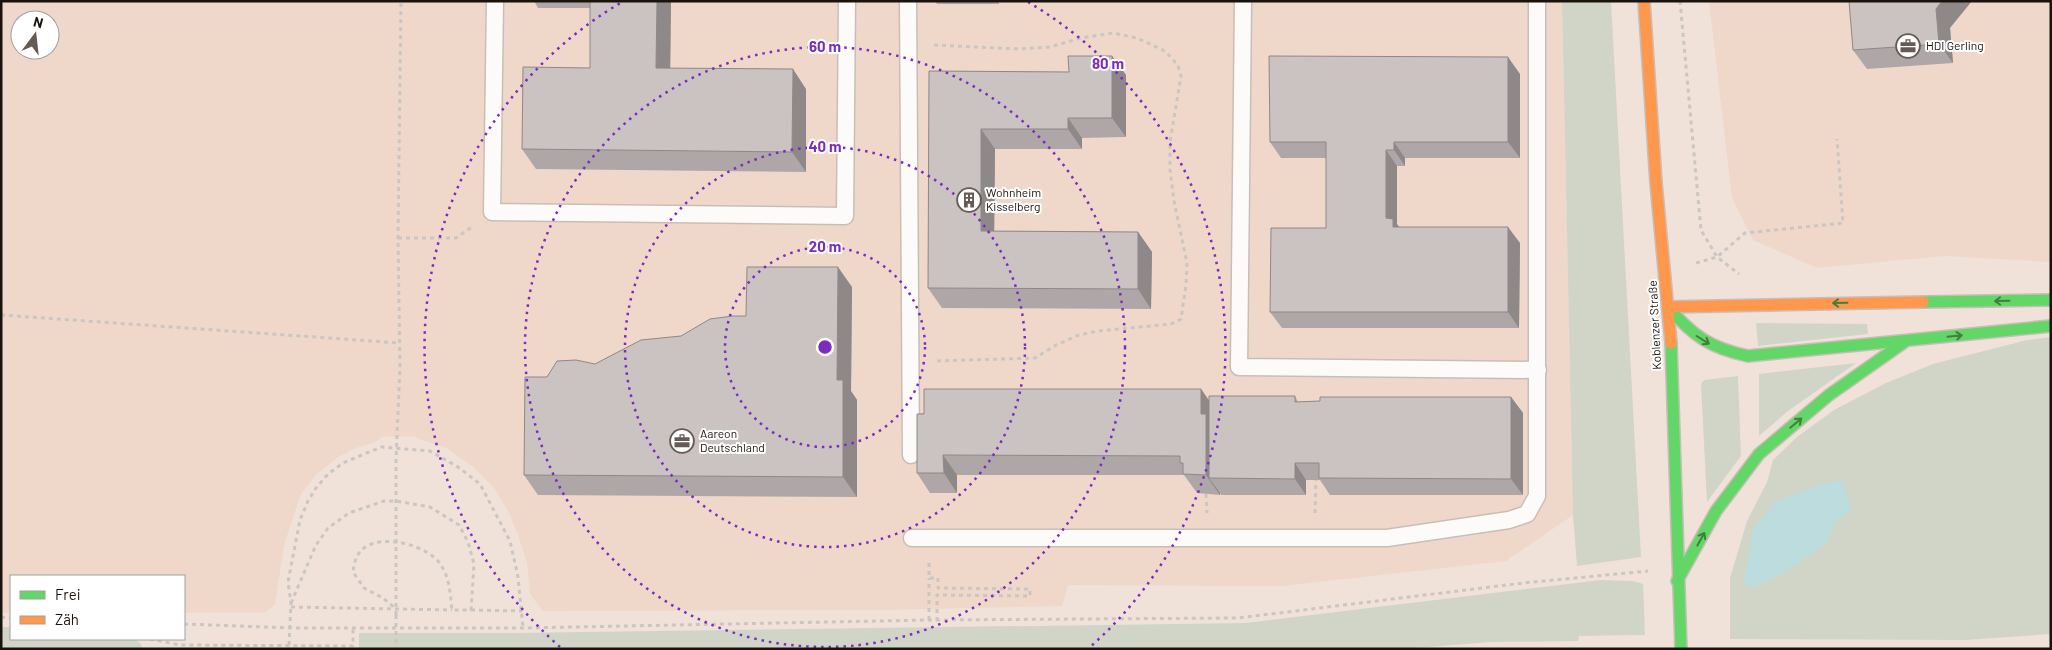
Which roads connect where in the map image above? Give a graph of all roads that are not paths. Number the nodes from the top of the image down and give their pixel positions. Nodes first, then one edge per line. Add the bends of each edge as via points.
1 (495, 1) edge
2 (847, 1) edge
3 (908, 1) edge
4 (1242, 1) edge
5 (1537, 1) edge
6 (1644, 1) edge
7 (2051, 300) edge
8 (1668, 307) junction
9 (2051, 326) edge
10 (1906, 341) junction
11 (1538, 370) junction
12 (911, 455) dead end
13 (912, 538) dead end
14 (1678, 581) junction
15 (1681, 649) edge

1 - 2 lane via 492,212 835,216 845,216
3 - 12 lane
4 - 11 lane via 1239,367
5 - 11 lane
6 - 8 main road, Koblenzer Straße
7 -> 8 main road
8 -> 10 main road via 1688,330 1705,343 1748,356
8 - 14 main road, Koblenzer Straße
10 -> 9 main road
14 -> 10 main road via 1716,511 1759,454 1829,395
11 - 13 lane via 1538,496 1528,514 1509,520 1388,538
14 - 15 main road, Koblenzer Straße

